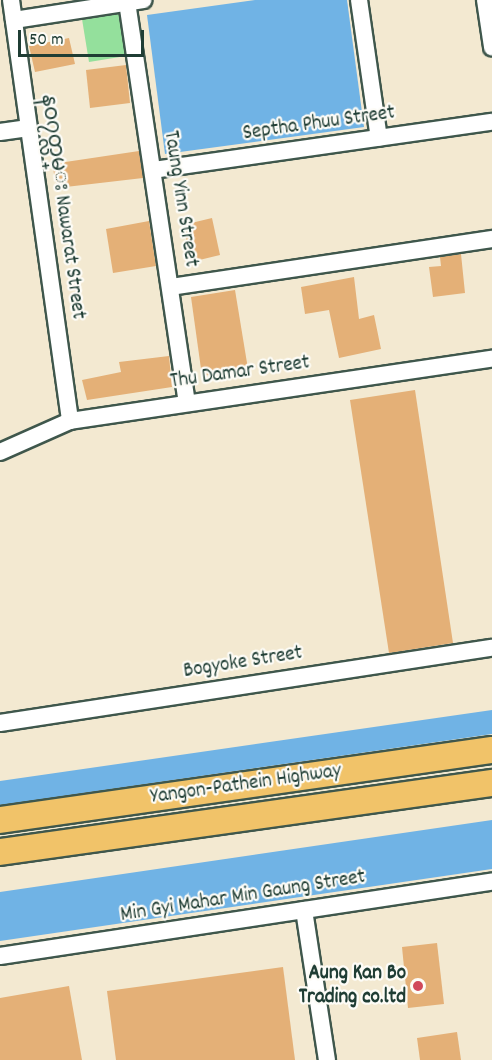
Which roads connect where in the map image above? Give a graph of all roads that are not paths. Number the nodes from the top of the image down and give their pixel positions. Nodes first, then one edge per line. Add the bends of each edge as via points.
1 (11, 0) edge
2 (359, 0) edge
3 (485, 0) edge
4 (135, 1) edge
5 (14, 20) junction
6 (491, 36) edge
7 (492, 122) edge
8 (27, 128) junction
9 (0, 132) edge
10 (379, 138) junction
11 (153, 170) junction
12 (492, 239) edge
13 (171, 287) junction
14 (492, 359) edge
15 (188, 403) junction
16 (70, 421) junction
17 (0, 452) edge
18 (492, 648) edge
19 (0, 723) edge
20 (492, 750) edge
21 (492, 783) edge
22 (0, 820) edge
23 (0, 852) edge
24 (492, 882) edge
25 (303, 910) junction
26 (0, 956) edge
27 (327, 1060) edge

1 - 5 street, နဝ၇တ္လမ္း Nawarat Street
2 - 10 street
3 - 6 street
4 - 5 street
4 - 11 street, Taung Yinn Street
5 - 8 street, နဝ၇တ္လမ္း Nawarat Street
7 - 10 street, Septha Phuu Street
8 - 9 street
8 - 16 street, နဝ၇တ္လမ္း Nawarat Street
10 - 11 street, Septha Phuu Street
11 - 13 street, Taung Yinn Street
12 - 13 street
13 - 15 street, Taung Yinn Street
14 - 15 street, Thu Damar Street
15 - 16 street, Thu Damar Street
16 - 17 street, Thu Damar Street
18 - 19 street, Bogyoke Street
20 - 22 main road, Yangon-Pathein Highway
21 - 23 main road, Yangon-Pathein Highway
24 - 25 street, Min Gyi Mahar Min Gaung Street
25 - 26 street, Min Gyi Mahar Min Gaung Street
25 - 27 street

